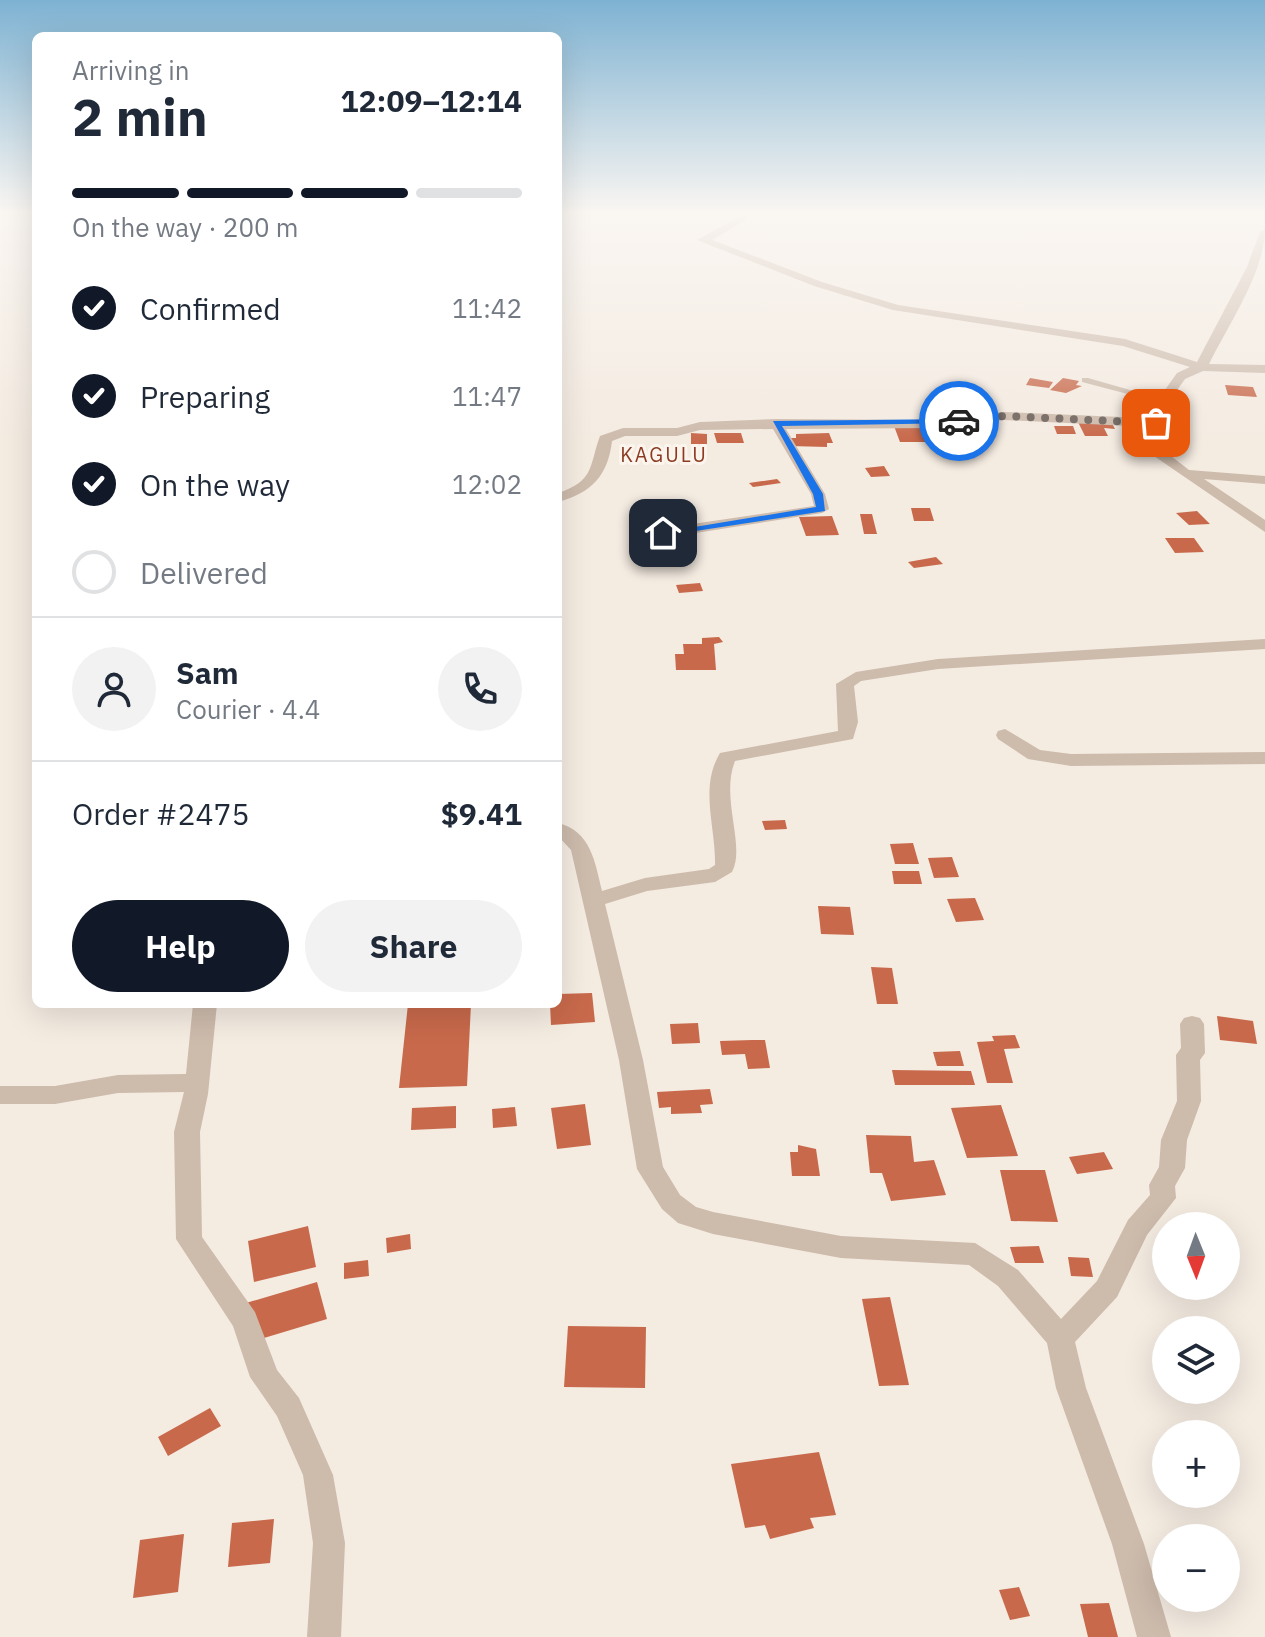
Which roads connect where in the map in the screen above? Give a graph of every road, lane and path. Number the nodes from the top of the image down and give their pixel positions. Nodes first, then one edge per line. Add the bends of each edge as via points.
1 (837, 289) edge
2 (1240, 289) edge
3 (1201, 367) junction
4 (1265, 369) edge
5 (1085, 380) dead end
6 (1161, 400) junction
7 (776, 423) junction
8 (1156, 423) junction
9 (1185, 474) junction
10 (1265, 480) edge
11 (562, 496) edge
12 (1265, 527) edge
13 (645, 536) dead end
14 (1265, 644) edge
15 (1005, 735) dead end
16 (1265, 758) edge
17 (562, 830) edge
18 (595, 900) junction
19 (205, 1008) edge
20 (1192, 1024) dead end
21 (196, 1083) junction
22 (0, 1095) edge
23 (1060, 1339) junction
24 (324, 1637) edge
25 (1154, 1637) edge

1 - 3 street via 870,301 1125,343
2 - 3 street
3 - 4 street
3 - 6 street via 1181,376
5 - 6 lane
6 - 8 street via 1151,418
7 - 8 street via 936,424 1004,416
7 - 11 street via 611,436 605,439 603,465 588,484
7 - 13 street via 822,509
8 - 9 street via 1159,453
9 - 10 street
9 - 12 street
14 - 18 street via 938,664 856,677 845,684 843,694 850,718 846,735 727,757 716,789 727,844 725,867 715,875 645,885
15 - 16 street via 1035,755 1071,760
17 - 18 street via 581,848
18 - 23 street via 650,1169 671,1202 687,1215 713,1223 816,1243 975,1254 1008,1278
19 - 21 street
20 - 23 street via 1189,1101 1174,1140 1163,1198 1137,1228 1107,1289
21 - 22 street
21 - 24 street via 187,1132 189,1239 245,1321 265,1377 288,1407 318,1475 329,1543
23 - 25 street via 1071,1388 1128,1544

